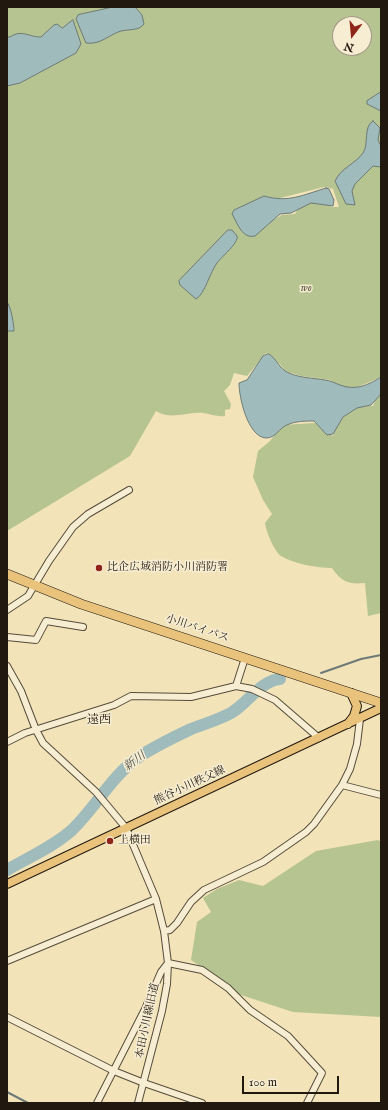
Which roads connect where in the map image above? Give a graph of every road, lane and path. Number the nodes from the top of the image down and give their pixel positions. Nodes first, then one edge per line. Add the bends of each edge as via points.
1 (129, 490) dead end
2 (7, 574) edge
3 (35, 586) junction
4 (7, 610) edge
5 (83, 627) dead end
6 (7, 637) edge
7 (244, 658) junction
8 (7, 666) edge
9 (236, 686) junction
10 (351, 693) junction
11 (381, 703) edge
12 (381, 708) edge
13 (360, 719) junction
14 (348, 725) junction
15 (36, 730) junction
16 (319, 738) junction
17 (7, 742) edge
18 (342, 785) junction
19 (381, 795) edge
20 (126, 828) junction
21 (7, 884) edge
22 (156, 899) junction
23 (164, 932) junction
24 (7, 961) edge
25 (168, 963) junction
26 (7, 1017) edge
27 (114, 1071) junction
28 (144, 1083) junction
29 (98, 1103) edge
30 (138, 1103) edge
31 (202, 1103) edge
32 (307, 1103) edge

1 - 3 street via 88,514 73,527
2 - 3 highway, 小川バイパス
3 - 4 street via 28,596
3 - 7 highway, 小川バイパス via 81,604
5 - 6 street via 46,621 36,640
7 - 9 street
7 - 10 highway, 小川バイパス
8 - 15 street, 本田小川線旧道 via 21,691
9 - 15 street via 191,697 132,696 114,705
9 - 16 street via 266,694
10 - 11 highway, 小川バイパス
10 - 14 main road via 358,706
12 - 13 main road, 熊谷小川秩父線
13 - 14 main road, 熊谷小川秩父線
13 - 18 street via 357,744 350,769
14 - 16 main road, 熊谷小川秩父線
15 - 17 street
15 - 20 street, 本田小川線旧道 via 51,752 96,792
16 - 20 main road, 熊谷小川秩父線
18 - 19 street
18 - 23 street via 306,832 263,862 204,890 191,902 177,923
20 - 21 main road, 熊谷小川秩父線
20 - 22 street, 本田小川線旧道
22 - 23 street, 本田小川線旧道
22 - 24 street
23 - 25 street, 本田小川線旧道
25 - 27 street via 161,972
25 - 28 street, 本田小川線旧道 via 162,1011
25 - 32 street via 202,970 228,988 250,1010 288,1036 322,1073
26 - 27 street
27 - 28 street
27 - 29 street
28 - 30 street, 本田小川線旧道
28 - 31 street

